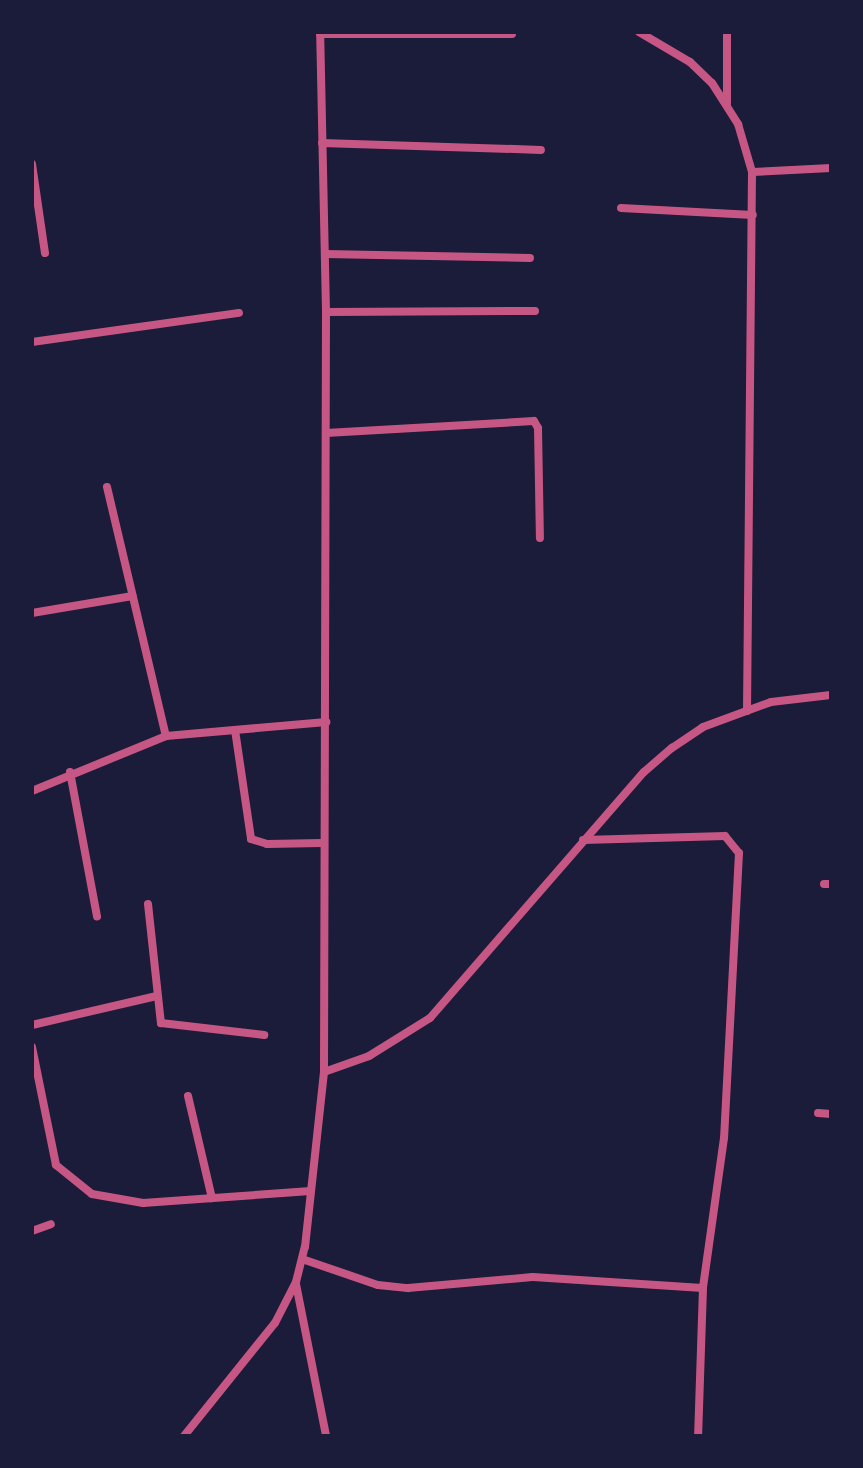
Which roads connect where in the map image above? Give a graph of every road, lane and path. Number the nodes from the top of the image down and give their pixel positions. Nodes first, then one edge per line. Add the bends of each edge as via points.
1 (639, 32) edge
2 (727, 32) edge
3 (320, 33) edge
4 (512, 34) dead end
5 (727, 104) junction
6 (322, 143) junction
7 (541, 150) dead end
8 (32, 164) edge
9 (831, 168) edge
10 (752, 172) junction
11 (621, 208) dead end
12 (753, 215) junction
13 (45, 253) dead end
14 (325, 254) junction
15 (530, 258) dead end
16 (535, 311) dead end
17 (326, 312) junction
18 (239, 313) dead end
19 (32, 342) edge
20 (326, 433) junction
21 (107, 487) dead end
22 (540, 538) dead end
23 (133, 596) junction
24 (32, 613) edge
25 (831, 695) edge
26 (747, 711) junction
27 (326, 722) junction
28 (235, 730) junction
29 (166, 736) junction
30 (70, 772) junction
31 (32, 791) edge
32 (583, 840) junction
33 (322, 843) junction
34 (148, 904) dead end
35 (97, 916) dead end
36 (157, 996) junction
37 (32, 1025) edge
38 (264, 1035) dead end
39 (32, 1047) edge
40 (324, 1072) junction
41 (188, 1096) dead end
42 (818, 1113) dead end
43 (831, 1114) edge
44 (311, 1191) junction
45 (212, 1198) junction
46 (51, 1224) dead end
47 (32, 1231) edge
48 (302, 1259) junction
49 (296, 1282) junction
50 (703, 1288) junction
51 (184, 1436) edge
52 (326, 1436) edge
53 (698, 1436) edge

1 - 5 street via 690,62
2 - 5 street
3 - 4 street
3 - 6 street
5 - 10 street
6 - 7 street
6 - 14 street
8 - 13 street
9 - 10 street
10 - 12 street
11 - 12 street
12 - 26 street
14 - 15 street
14 - 17 street
16 - 17 street
17 - 20 street
18 - 19 street
20 - 22 street via 534,421
20 - 27 street
21 - 23 street
23 - 24 street
23 - 29 street
25 - 26 street via 794,697
26 - 32 street via 703,727 672,748
27 - 28 street
27 - 33 street
28 - 29 street
28 - 33 street via 251,839
29 - 30 street
30 - 31 street
30 - 35 street
32 - 40 street via 430,1018 369,1056
32 - 50 street via 725,836 739,853 724,1138
33 - 40 street
34 - 36 street
36 - 37 street
36 - 38 street via 167,1027
39 - 45 street via 50,1148 68,1177 92,1194 117,1202
40 - 44 street
41 - 45 street
42 - 43 street
44 - 45 street
44 - 48 street
46 - 47 street
48 - 49 street
48 - 50 street via 378,1285 408,1288 533,1277
49 - 51 street via 275,1323
49 - 52 street
50 - 53 street

